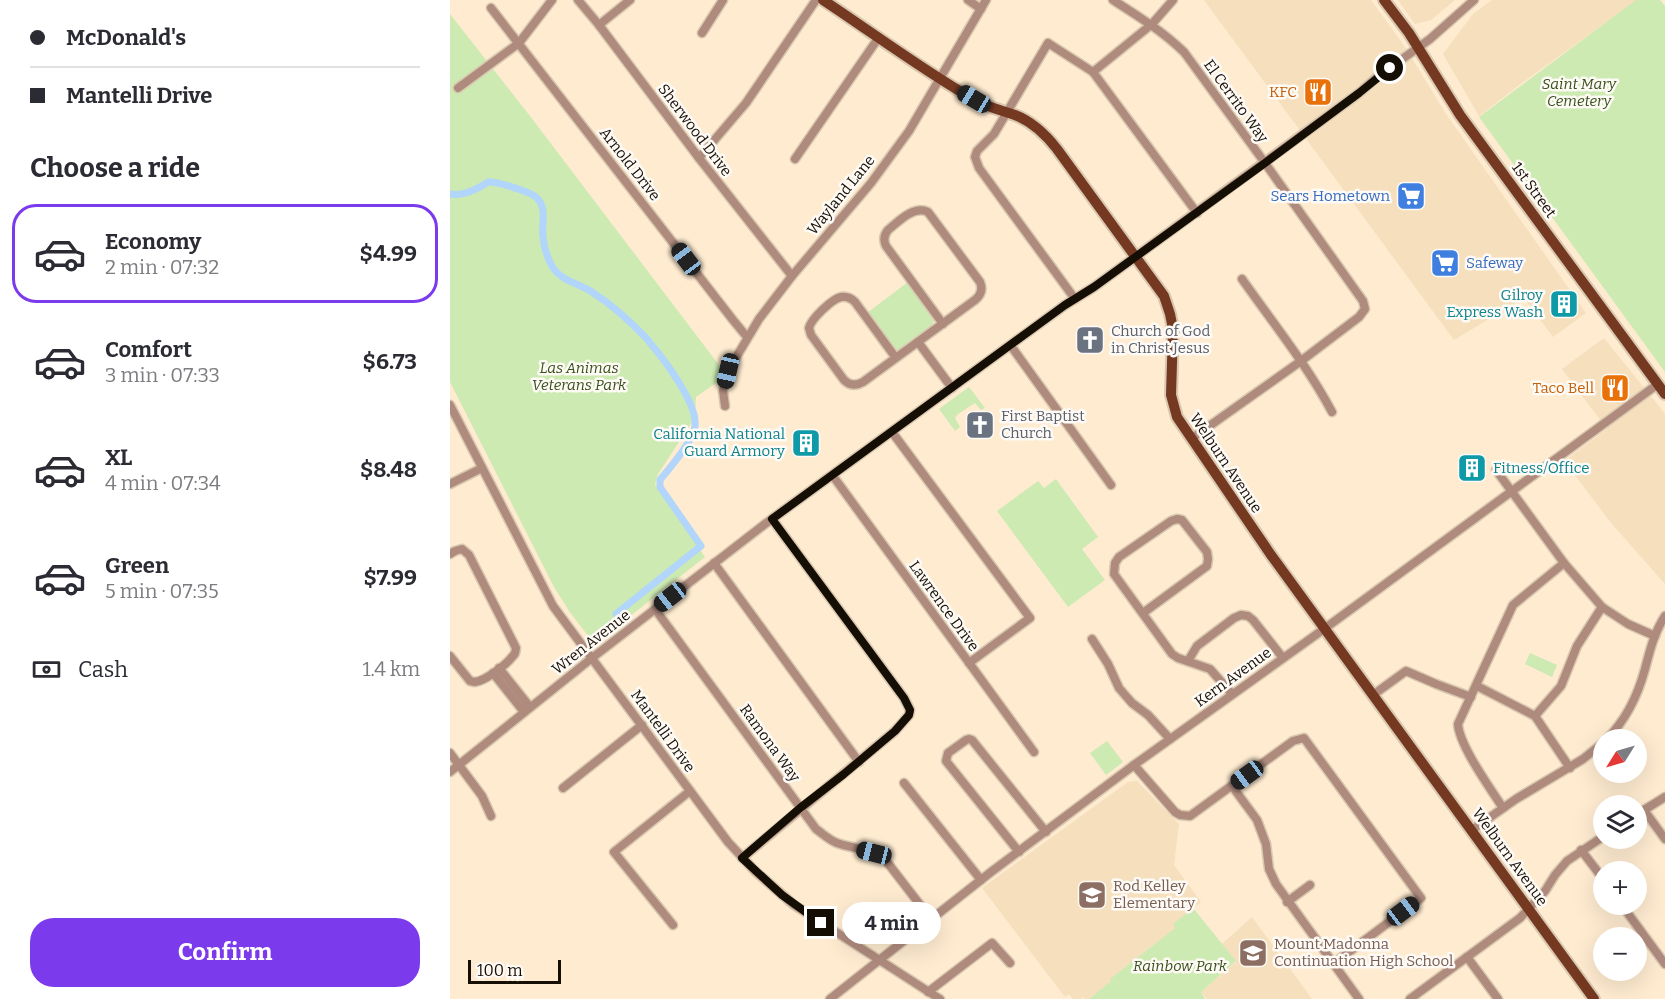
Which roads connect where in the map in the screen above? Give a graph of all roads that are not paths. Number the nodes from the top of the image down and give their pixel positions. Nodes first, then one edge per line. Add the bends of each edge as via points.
1 (552, 0) edge
2 (578, 0) edge
3 (630, 0) edge
4 (723, 0) edge
5 (816, 0) edge
6 (823, 0) edge
7 (968, 0) edge
8 (986, 0) edge
9 (1113, 0) edge
10 (1173, 0) edge
11 (1384, 0) edge
12 (1474, 0) edge
13 (491, 8) dead end
14 (981, 9) junction
15 (1152, 24) junction
16 (599, 25) junction
17 (702, 33) dead end
18 (879, 37) junction
19 (519, 43) junction
20 (1418, 48) junction
21 (1093, 72) junction
22 (941, 79) junction
23 (458, 88) dead end
24 (1007, 112) junction
25 (699, 158) junction
26 (795, 159) dead end
27 (1265, 163) junction
28 (1197, 213) junction
29 (1136, 257) junction
30 (792, 276) junction
31 (1242, 279) dead end
32 (1075, 299) junction
33 (943, 324) junction
34 (747, 337) junction
35 (918, 342) junction
36 (1011, 346) junction
37 (896, 358) junction
38 (1301, 362) junction
39 (1658, 384) junction
40 (952, 388) junction
41 (1665, 394) edge
42 (450, 405) edge
43 (724, 406) dead end
44 (1332, 412) dead end
45 (892, 432) junction
46 (1191, 439) junction
47 (482, 468) junction
48 (1496, 470) dead end
49 (833, 476) junction
50 (450, 484) edge
51 (1111, 485) dead end
52 (1511, 491) junction
53 (772, 519) junction
54 (450, 554) edge
55 (714, 563) junction
56 (1564, 563) junction
57 (1602, 607) junction
58 (655, 609) junction
59 (1143, 614) junction
60 (1665, 616) edge
61 (1324, 629) junction
62 (1655, 636) junction
63 (1092, 639) dead end
64 (450, 656) edge
65 (592, 658) junction
66 (1283, 658) junction
67 (1188, 661) junction
68 (969, 663) junction
69 (496, 670) junction
70 (1477, 686) junction
71 (1232, 694) junction
72 (1373, 695) junction
73 (1471, 697) junction
74 (527, 710) junction
75 (1535, 716) junction
76 (642, 725) junction
77 (1616, 729) edge
78 (1170, 739) junction
79 (1593, 750) edge
80 (1034, 752) dead end
81 (450, 753) edge
82 (859, 762) junction
83 (459, 765) junction
84 (1134, 765) junction
85 (1570, 768) junction
86 (450, 772) edge
87 (904, 783) dead end
88 (1232, 786) junction
89 (563, 788) dead end
90 (690, 791) junction
91 (1665, 797) edge
92 (800, 808) junction
93 (1503, 808) junction
94 (1647, 809) edge
95 (491, 816) dead end
96 (1647, 820) edge
97 (1472, 830) junction
98 (1046, 832) junction
99 (1665, 839) edge
100 (1593, 843) edge
101 (1581, 850) junction
102 (1019, 852) junction
103 (742, 858) junction
104 (1593, 866) edge
105 (981, 880) junction
106 (1310, 885) dead end
107 (1287, 902) junction
108 (1529, 909) junction
109 (1629, 915) edge
110 (931, 919) junction
111 (673, 925) dead end
112 (1467, 957) junction
113 (879, 959) junction
114 (1010, 963) dead end
115 (1333, 964) junction
116 (1665, 964) edge
117 (928, 992) junction
118 (830, 999) edge
119 (940, 999) edge
120 (1359, 999) edge
121 (1410, 999) edge
122 (1498, 999) edge
123 (1594, 999) edge

1 - 19 street
2 - 16 street, Sherwood Drive
3 - 16 street
4 - 17 street
5 - 25 street via 746,103
6 - 18 main road, Welburn Avenue
7 - 14 street
8 - 14 street, Wayland Lane
9 - 15 street, El Cerrito Way
10 - 15 street
11 - 20 main road, 1st Street
12 - 20 street, Wren Avenue
13 - 19 street, Arnold Drive
14 - 22 street, Wayland Lane
15 - 21 street
15 - 27 street, El Cerrito Way via 1184,52
16 - 25 street, Sherwood Drive
18 - 22 main road, Welburn Avenue
18 - 26 street
19 - 23 street
19 - 34 street, Arnold Drive
20 - 27 street, Wren Avenue
20 - 39 main road, 1st Street via 1461,115
21 - 24 street via 1048,44
21 - 28 street
22 - 24 main road, Welburn Avenue via 987,106
22 - 30 street, Wayland Lane via 909,132 871,183
24 - 29 main road, Welburn Avenue via 1041,130
24 - 32 street via 994,134 977,151 975,160
25 - 30 street, Sherwood Drive
27 - 28 street, Wren Avenue
27 - 38 street, El Cerrito Way via 1365,309
28 - 29 street, Wren Avenue
29 - 32 street, Wren Avenue
29 - 46 main road, Welburn Avenue via 1167,304 1173,329 1173,407
30 - 34 street, Wayland Lane
31 - 38 street
32 - 36 street, Wren Avenue
33 - 33 street via 977,298 981,293 980,282 931,216 925,210 917,210 888,230 884,237 886,246
33 - 35 street
34 - 43 street, Wayland Lane via 728,371
35 - 37 street
35 - 40 street
36 - 40 street, Wren Avenue
36 - 51 street
37 - 37 street via 848,297 837,299 809,325 811,335 847,383 860,384
38 - 44 street
38 - 46 street
39 - 41 main road, 1st Street
39 - 52 street, Kern Avenue
40 - 45 street, Wren Avenue
42 - 47 street, Mantelli Drive
45 - 49 street, Wren Avenue
45 - 68 street via 1030,618
46 - 61 main road, Welburn Avenue
47 - 50 street
47 - 65 street, Mantelli Drive via 546,594
48 - 52 street
49 - 53 street, Wren Avenue
49 - 68 street, Lawrence Drive
52 - 56 street
52 - 61 street, Kern Avenue
53 - 55 street, Wren Avenue
53 - 82 street via 910,710 895,731
54 - 69 street via 462,549 469,555 516,648 513,657
55 - 58 street, Wren Avenue
55 - 82 street
56 - 57 street
56 - 70 street via 1513,605
57 - 62 street
57 - 75 street via 1577,646 1561,686
58 - 65 street, Wren Avenue
58 - 92 street, Ramona Way
59 - 59 street via 1114,574 1115,563 1171,521 1182,520 1207,552 1207,566
59 - 67 street via 1172,654
60 - 62 street
61 - 66 street, Kern Avenue
61 - 72 main road, Welburn Avenue
62 - 77 street via 1637,692
63 - 78 street via 1119,688
64 - 69 street via 470,681 483,680
65 - 74 street, Wren Avenue
65 - 76 street, Mantelli Drive
66 - 67 street via 1253,620 1241,615 1197,646
66 - 71 street, Kern Avenue
67 - 71 street via 1210,669
68 - 80 street, Lawrence Drive
69 - 74 street
70 - 73 street
70 - 75 street
71 - 78 street, Kern Avenue
72 - 73 street via 1406,671
72 - 97 main road, Welburn Avenue
73 - 93 street via 1458,732
74 - 83 street, Wren Avenue
75 - 85 street
76 - 89 street
76 - 90 street, Mantelli Drive
78 - 84 street, Kern Avenue
79 - 85 street
81 - 83 street
82 - 92 street
83 - 86 street, Wren Avenue
83 - 95 street via 482,796
84 - 88 street via 1180,815 1196,813
84 - 98 street, Kern Avenue
85 - 93 street
87 - 105 street
88 - 107 street via 1257,820 1266,844 1269,869
88 - 115 street via 1293,741 1304,738 1421,898
90 - 103 street, Mantelli Drive
90 - 111 street via 614,852
91 - 94 street
92 - 103 street
92 - 110 street, Ramona Way via 816,829 834,842 874,853 887,862
93 - 97 street
96 - 99 street
97 - 108 main road, Welburn Avenue
98 - 102 street, Kern Avenue
98 - 102 street via 969,739 948,753 946,761
100 - 101 street
101 - 104 street
101 - 108 street via 1560,869
102 - 105 street, Kern Avenue
103 - 113 street, Mantelli Drive via 794,905
105 - 110 street, Kern Avenue
106 - 107 street
107 - 115 street
108 - 112 street
108 - 123 main road, Welburn Avenue
109 - 116 street
110 - 113 street, Kern Avenue
112 - 121 street
112 - 122 street
113 - 117 street, Mantelli Drive
113 - 118 street, Kern Avenue
114 - 117 street via 992,943
115 - 120 street
117 - 119 street, Mantelli Drive

